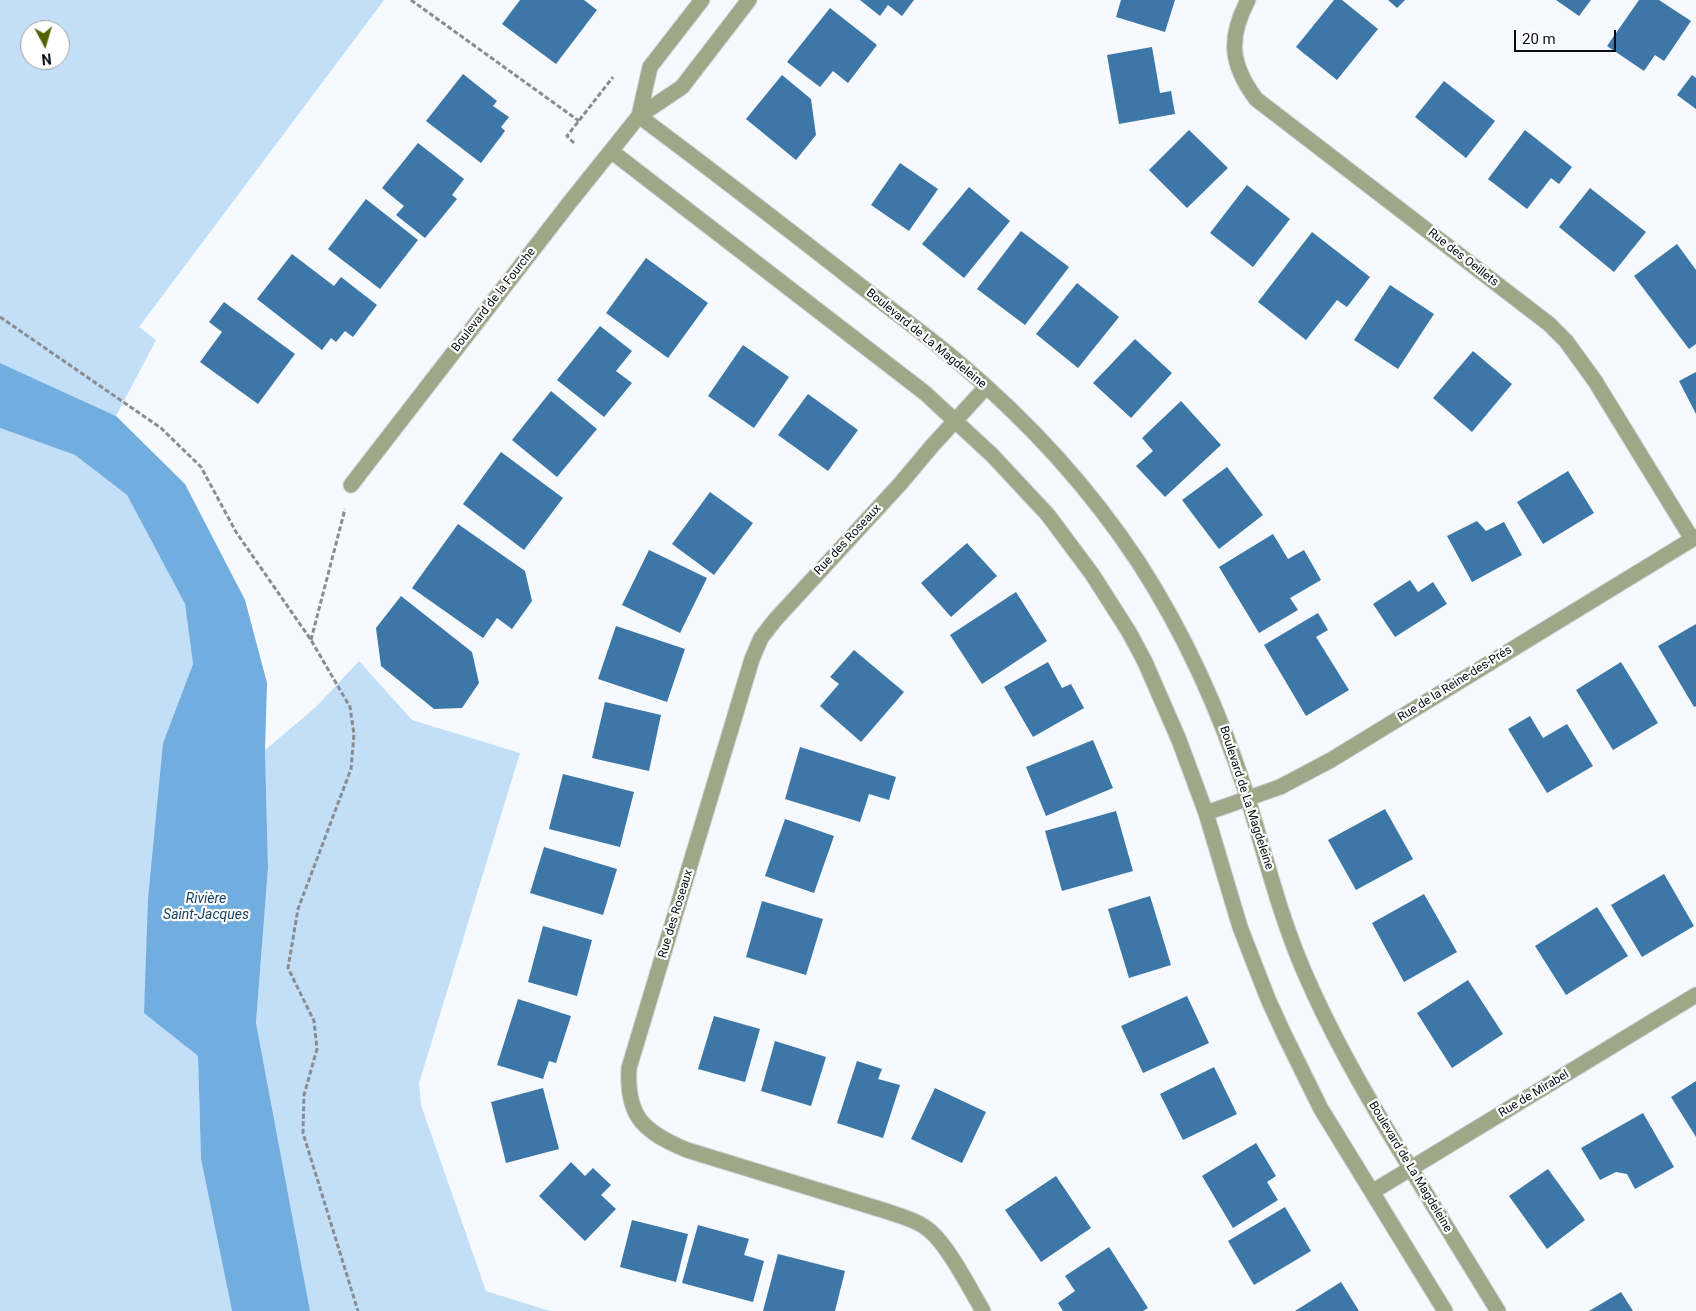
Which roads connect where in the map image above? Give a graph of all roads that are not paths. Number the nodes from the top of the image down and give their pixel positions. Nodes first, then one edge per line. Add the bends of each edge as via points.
1 (702, 0) edge
2 (749, 0) edge
3 (1248, 0) edge
4 (639, 116) junction
5 (611, 151) junction
6 (986, 387) junction
7 (955, 420) junction
8 (351, 485) road end
9 (1694, 538) edge
10 (1248, 798) junction
11 (1206, 813) junction
12 (1696, 996) edge
13 (1410, 1168) junction
14 (1372, 1192) junction
15 (983, 1311) edge
16 (1444, 1311) edge
17 (1498, 1311) edge

1 - 4 street, Boulevard de la Fourche via 650,68
2 - 4 street, Boulevard de la Fourche via 682,87
3 - 9 street, Rue des Oeillets via 1239,20 1236,62 1256,99 1550,324 1596,381
4 - 5 street, Boulevard de la Fourche
4 - 6 street, Boulevard de La Magdeleine via 956,360
5 - 7 street via 925,393
5 - 8 street, Boulevard de la Fourche
6 - 7 street, Rue des Roseaux
6 - 10 street, Boulevard de La Magdeleine via 1056,456 1138,562 1212,697
7 - 11 street via 992,454 1048,515 1107,597 1129,632 1158,692
7 - 15 street, Rue des Roseaux via 761,638 752,658 629,1068 628,1085 631,1103 640,1119 650,1132 667,1142 913,1220 930,1230 942,1243
9 - 10 street, Rue de la Reine-des-Prés via 1302,777
10 - 11 street, Rue de la Reine-des-Prés
10 - 13 street, Boulevard de La Magdeleine via 1273,885 1303,969 1340,1046
11 - 14 street via 1240,926 1272,1008 1322,1109
12 - 13 street, Rue de Mirabel
13 - 14 street, Rue de Mirabel
13 - 17 street, Boulevard de La Magdeleine
14 - 16 street

